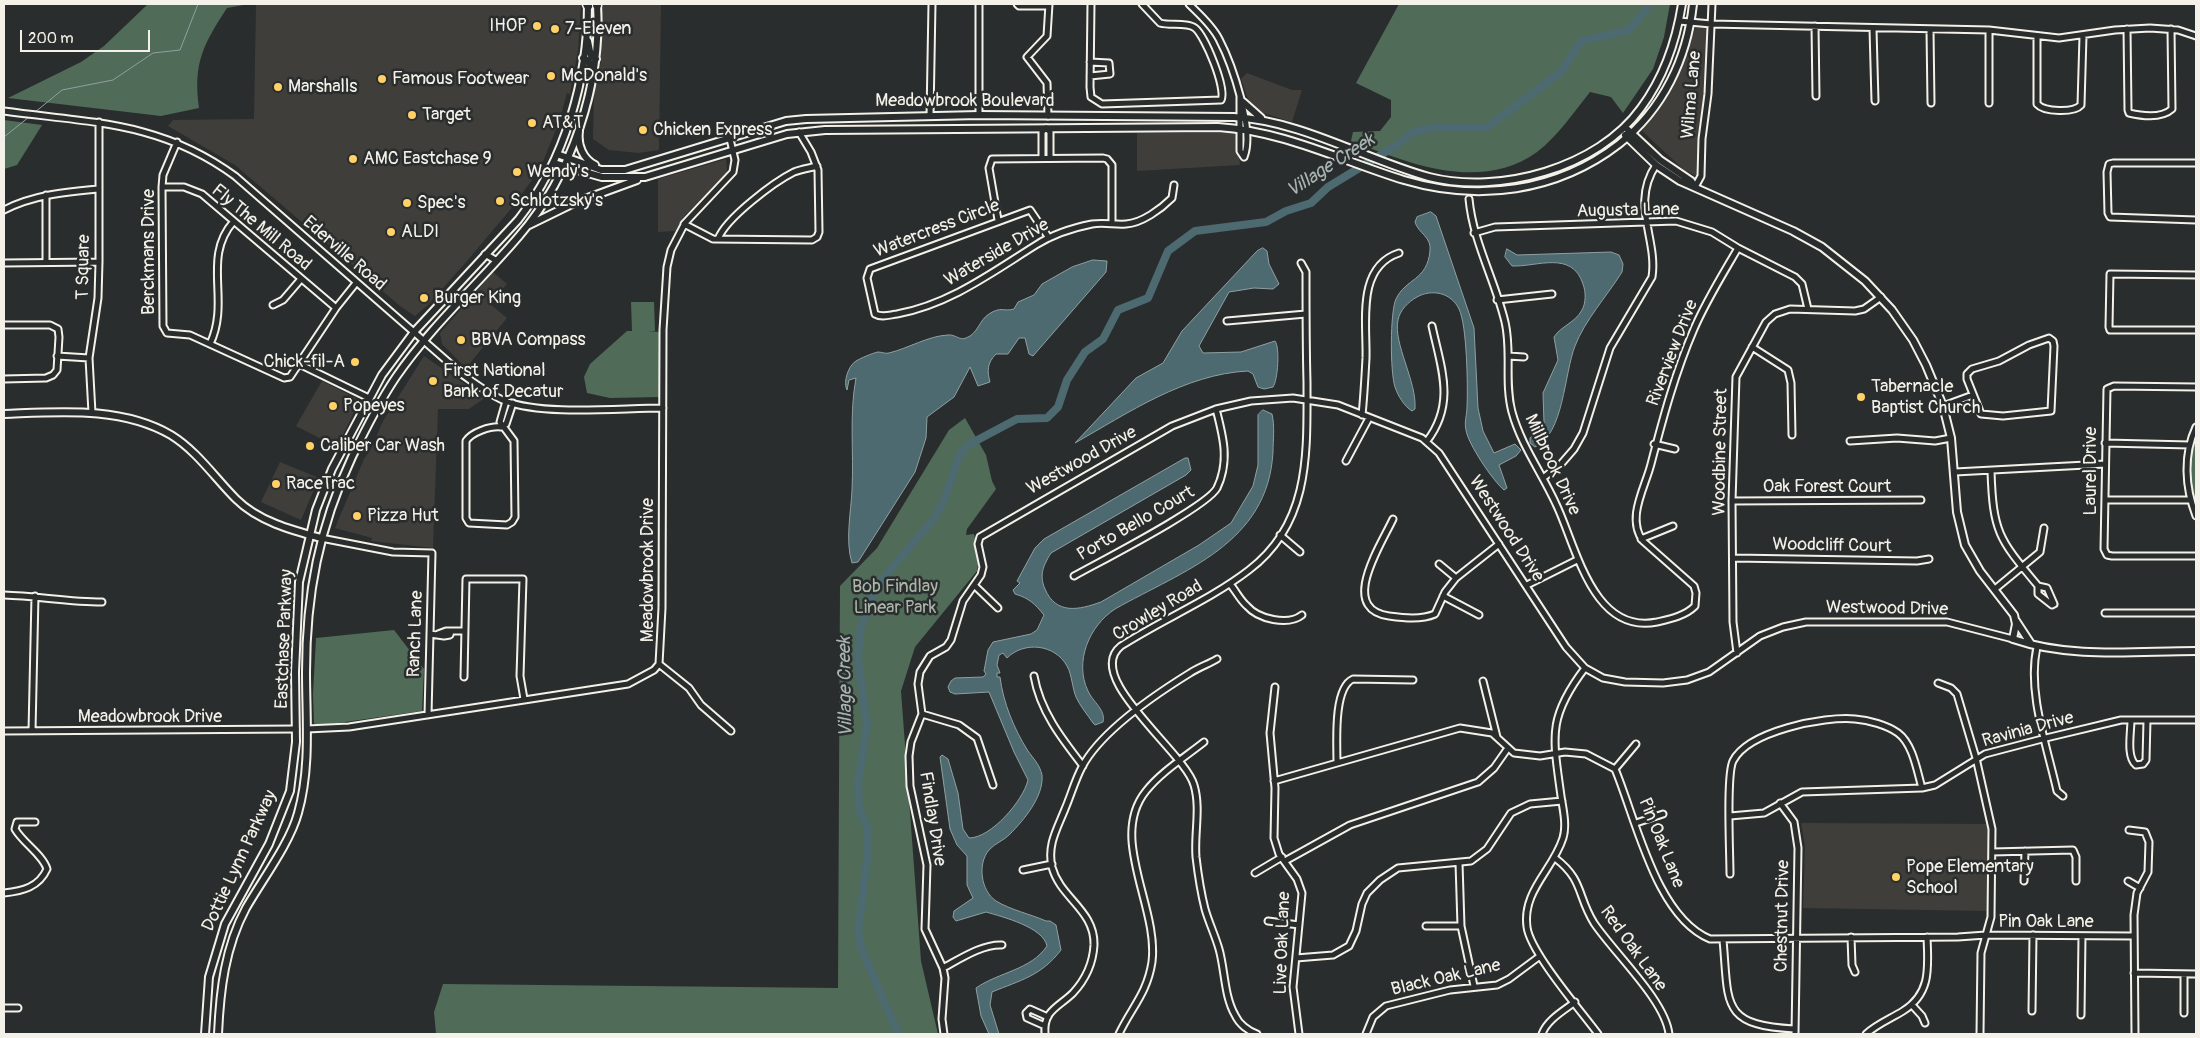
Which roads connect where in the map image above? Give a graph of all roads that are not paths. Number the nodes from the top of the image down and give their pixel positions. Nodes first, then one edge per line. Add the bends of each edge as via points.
1 (588, 4) edge
2 (597, 4) edge
3 (932, 4) edge
4 (979, 4) edge
5 (1017, 4) edge
6 (1091, 4) edge
7 (1142, 4) edge
8 (1189, 4) edge
9 (1682, 4) edge
10 (1693, 4) edge
11 (1712, 4) edge
12 (1049, 5) edge
13 (1679, 21) junction
14 (1206, 22) junction
15 (1691, 23) junction
16 (1711, 24) junction
17 (1815, 26) junction
18 (1196, 29) junction
19 (1873, 29) junction
20 (2127, 29) junction
21 (2171, 29) junction
22 (1930, 30) junction
23 (1989, 30) junction
24 (2083, 36) junction
25 (2196, 36) edge
26 (2037, 37) junction
27 (588, 40) junction
28 (584, 58) junction
29 (596, 59) junction
30 (1090, 62) junction
31 (1090, 76) junction
32 (592, 79) junction
33 (1816, 96) dead end
34 (1241, 100) junction
35 (1875, 101) dead end
36 (1135, 103) junction
37 (1143, 103) junction
38 (1930, 103) dead end
39 (1989, 103) dead end
40 (4, 111) edge
41 (979, 114) junction
42 (930, 116) junction
43 (1048, 116) junction
44 (1140, 117) junction
45 (1242, 117) junction
46 (796, 120) junction
47 (1266, 121) junction
48 (99, 122) junction
49 (580, 123) junction
50 (930, 128) junction
51 (1046, 128) junction
52 (1239, 128) junction
53 (1623, 128) junction
54 (1248, 129) junction
55 (798, 132) junction
56 (1629, 135) junction
57 (730, 139) junction
58 (177, 142) junction
59 (733, 151) junction
60 (556, 154) junction
61 (567, 158) junction
62 (1042, 158) junction
63 (1050, 158) junction
64 (553, 163) junction
65 (2196, 163) edge
66 (1656, 165) junction
67 (817, 166) junction
68 (563, 167) junction
69 (605, 170) junction
70 (646, 177) junction
71 (1174, 186) dead end
72 (162, 187) junction
73 (1695, 187) junction
74 (98, 189) junction
75 (46, 195) junction
76 (1469, 199) dead end
77 (4, 210) edge
78 (998, 220) junction
79 (2196, 220) edge
80 (234, 221) junction
81 (1645, 222) junction
82 (1112, 223) junction
83 (684, 224) junction
84 (528, 226) junction
85 (1474, 233) junction
86 (718, 238) junction
87 (1049, 238) junction
88 (1738, 248) junction
89 (1399, 253) dead end
90 (485, 254) junction
91 (497, 260) junction
92 (46, 262) junction
93 (99, 262) junction
94 (4, 263) edge
95 (1301, 263) dead end
96 (2196, 275) edge
97 (301, 279) junction
98 (356, 283) junction
99 (1552, 294) dead end
100 (1881, 297) junction
101 (1497, 300) junction
102 (273, 305) dead end
103 (336, 308) junction
104 (1808, 309) junction
105 (1306, 314) junction
106 (876, 315) joint
107 (1227, 321) dead end
108 (4, 325) edge
109 (1432, 326) dead end
110 (2196, 330) edge
111 (414, 332) junction
112 (425, 341) junction
113 (210, 344) junction
114 (1752, 347) junction
115 (56, 356) junction
116 (1508, 356) junction
117 (1524, 357) dead end
118 (89, 358) junction
119 (299, 364) junction
120 (4, 379) edge
121 (2196, 388) edge
122 (1974, 395) junction
123 (369, 398) junction
124 (1307, 399) junction
125 (506, 401) junction
126 (513, 403) junction
127 (1943, 406) junction
128 (663, 408) junction
129 (1216, 410) junction
130 (503, 411) junction
131 (92, 413) junction
132 (510, 413) junction
133 (4, 414) edge
134 (1362, 415) junction
135 (1369, 418) junction
136 (2196, 426) edge
137 (502, 427) junction
138 (353, 430) junction
139 (363, 435) junction
140 (1792, 435) dead end
141 (1951, 438) junction
142 (1427, 441) junction
143 (1850, 441) dead end
144 (2105, 443) junction
145 (1654, 444) junction
146 (2190, 445) junction
147 (1675, 449) dead end
148 (1346, 461) dead end
149 (2105, 464) junction
150 (1991, 471) junction
151 (1954, 472) junction
152 (1543, 478) junction
153 (1921, 500) dead end
154 (2105, 500) junction
155 (2190, 500) junction
156 (1732, 501) junction
157 (2196, 516) edge
158 (1393, 520) dead end
159 (1672, 526) dead end
160 (2044, 528) dead end
161 (309, 535) junction
162 (1280, 535) junction
163 (321, 538) junction
164 (978, 539) joint
165 (1641, 539) junction
166 (1499, 544) junction
167 (1300, 552) dead end
168 (2196, 556) edge
169 (1734, 558) junction
170 (1930, 559) dead end
171 (1577, 560) junction
172 (1439, 564) dead end
173 (2023, 567) junction
174 (1074, 576) dead end
175 (1456, 578) junction
176 (1230, 584) junction
177 (1526, 585) junction
178 (974, 586) junction
179 (2038, 586) dead end
180 (1994, 589) junction
181 (4, 595) edge
182 (35, 596) junction
183 (1443, 596) junction
184 (102, 602) dead end
185 (998, 608) dead end
186 (2105, 613) dead end
187 (2196, 613) edge
188 (1302, 615) dead end
189 (1479, 615) dead end
190 (2016, 620) junction
191 (464, 631) junction
192 (430, 634) junction
193 (2013, 639) junction
194 (296, 643) junction
195 (307, 643) junction
196 (2035, 646) junction
197 (2196, 651) edge
198 (1737, 652) junction
199 (1218, 659) dead end
200 (659, 664) junction
201 (1585, 668) junction
202 (1034, 676) dead end
203 (464, 677) dead end
204 (1413, 680) dead end
205 (1483, 681) dead end
206 (1938, 683) dead end
207 (1275, 686) dead end
208 (524, 699) junction
209 (1136, 711) junction
210 (922, 714) junction
211 (428, 715) junction
212 (2131, 720) junction
213 (2148, 720) junction
214 (2196, 720) edge
215 (296, 729) junction
216 (307, 729) junction
217 (4, 731) edge
218 (32, 731) junction
219 (731, 732) dead end
220 (1496, 737) junction
221 (2046, 738) junction
222 (1204, 742) dead end
223 (1636, 744) dead end
224 (1508, 748) junction
225 (1555, 754) junction
226 (1976, 758) junction
227 (1181, 760) junction
228 (1337, 763) junction
229 (1083, 766) junction
230 (306, 769) junction
231 (1616, 769) junction
232 (1274, 781) junction
233 (993, 785) dead end
234 (1922, 788) junction
235 (2063, 796) dead end
236 (1562, 801) junction
237 (1780, 803) junction
238 (1663, 814) dead end
239 (1730, 816) junction
240 (34, 822) dead end
241 (1636, 823) junction
242 (2129, 830) dead end
243 (2025, 851) junction
244 (1992, 852) junction
245 (1555, 858) junction
246 (1284, 859) junction
247 (1459, 863) junction
248 (1052, 864) junction
249 (1023, 870) dead end
250 (1254, 873) dead end
251 (1730, 874) dead end
252 (2128, 880) dead end
253 (2024, 881) dead end
254 (2076, 881) dead end
255 (2140, 888) junction
256 (4, 893) edge
257 (1268, 921) dead end
258 (1299, 925) junction
259 (1426, 926) dead end
260 (1462, 926) junction
261 (1986, 935) junction
262 (2033, 935) junction
263 (2082, 936) junction
264 (2133, 936) junction
265 (1797, 937) junction
266 (1851, 937) junction
267 (1927, 937) junction
268 (1723, 940) junction
269 (1002, 945) dead end
270 (1540, 956) junction
271 (1296, 958) junction
272 (943, 968) junction
273 (1855, 972) dead end
274 (2134, 973) junction
275 (2184, 974) junction
276 (2196, 974) edge
277 (1474, 986) junction
278 (1575, 1002) junction
279 (1912, 1005) junction
280 (4, 1008) edge
281 (18, 1008) dead end
282 (2032, 1011) dead end
283 (2184, 1013) dead end
284 (2082, 1015) dead end
285 (1048, 1017) junction
286 (1925, 1023) dead end
287 (1045, 1026) junction
288 (1795, 1031) edge
289 (205, 1032) edge
290 (218, 1032) edge
291 (944, 1034) edge
292 (1044, 1034) edge
293 (1119, 1034) edge
294 (1257, 1034) edge
295 (1299, 1034) edge
296 (1366, 1034) edge
297 (1542, 1034) edge
298 (1598, 1034) edge
299 (1669, 1034) edge
300 (1866, 1034) edge
301 (1980, 1034) edge
302 (2135, 1034) edge

1 - 27 main road, Eastchase Parkway
2 - 29 main road, Eastchase Parkway
3 - 42 street
4 - 41 street
5 - 12 street
6 - 30 street
7 - 18 street via 1160,23
8 - 14 street
9 - 13 main road, Meadowbrook Boulevard
10 - 15 main road, Meadowbrook Boulevard
11 - 16 street, Wilma Lane
12 - 43 street via 1047,36 1027,56 1047,83
13 - 15 street
13 - 53 main road, Meadowbrook Boulevard via 1676,38 1656,86
14 - 18 street
14 - 34 street via 1219,38
15 - 16 street
15 - 56 main road, Meadowbrook Boulevard via 1670,84
16 - 17 street
16 - 73 street, Wilma Lane via 1701,176
17 - 19 street
17 - 33 street
18 - 37 street via 1217,72 1223,92 1221,100
19 - 22 street
19 - 35 street
20 - 21 street
20 - 21 street via 2129,113 2162,114 2172,109
20 - 24 street
21 - 25 street
22 - 23 street
22 - 38 street
23 - 26 street
23 - 39 street
24 - 26 street
24 - 26 street via 2080,108 2044,109 2037,101
27 - 28 main road, Eastchase Parkway
27 - 29 main road via 591,56
28 - 32 main road via 589,61
28 - 60 main road, Eastchase Parkway via 576,96
29 - 32 main road, Eastchase Parkway
30 - 31 street
30 - 31 street via 1109,63 1110,74
31 - 36 street via 1094,101 1102,104
32 - 49 main road, Eastchase Parkway
34 - 45 street
34 - 47 main road via 1252,113
36 - 37 street
36 - 44 street via 1136,114
37 - 44 street
40 - 48 street, Ederville Road
41 - 42 main road, Meadowbrook Boulevard
41 - 43 main road, Meadowbrook Boulevard
42 - 46 main road, Meadowbrook Boulevard via 838,116
42 - 50 main road
43 - 44 main road, Meadowbrook Boulevard
43 - 51 main road
44 - 45 main road, Meadowbrook Boulevard
45 - 47 main road, Meadowbrook Boulevard
45 - 52 street
45 - 54 street
46 - 55 main road
46 - 57 main road, Meadowbrook Boulevard
47 - 53 main road, Meadowbrook Boulevard via 1400,167 1450,180 1485,182 1544,173 1572,162
48 - 58 street, Ederville Road via 147,131
48 - 74 street, T Square
49 - 61 main road, Eastchase Parkway
49 - 69 main road via 578,136 582,151 589,162
50 - 51 main road, Meadowbrook Boulevard
50 - 55 main road, Meadowbrook Boulevard
51 - 52 main road, Meadowbrook Boulevard
51 - 62 street via 1042,132
51 - 63 street via 1050,132
52 - 54 main road, Meadowbrook Boulevard
52 - 54 street via 1240,151 1244,157
53 - 56 main road
54 - 56 main road, Meadowbrook Boulevard via 1287,139 1391,176 1460,191 1503,191 1562,177 1607,153
55 - 59 main road, Meadowbrook Boulevard
55 - 67 street
56 - 66 main road
56 - 73 main road via 1691,180
57 - 59 street, Meadowbrook Drive
57 - 69 main road, Meadowbrook Boulevard via 631,168
58 - 72 street, Berckmans Drive via 163,175
58 - 98 street, Ederville Road via 235,176
59 - 70 main road, Meadowbrook Boulevard
59 - 83 street, Meadowbrook Drive via 733,172
60 - 61 main road, Meadowbrook Boulevard
60 - 64 main road, Eastchase Parkway
61 - 68 main road, Eastchase Parkway
61 - 69 main road, Meadowbrook Boulevard
62 - 63 street
62 - 78 street via 994,158 990,162
63 - 82 street via 1108,159 1112,165
64 - 68 main road, Meadowbrook Boulevard
64 - 90 main road, Eastchase Parkway via 530,205
65 - 79 street via 2110,164 2107,172 2110,217
66 - 73 main road
66 - 81 street via 1646,183
67 - 86 street via 787,176 738,213 723,227
67 - 86 street via 818,232 812,240
68 - 70 main road, Meadowbrook Boulevard via 602,177
68 - 84 main road, Eastchase Parkway
70 - 84 main road via 574,203
71 - 82 street, Waterside Drive via 1172,198 1148,216 1128,224
72 - 80 street, Fly The Mill Road via 184,187 196,191
72 - 113 street, Berckmans Drive via 163,326 167,333 190,335
73 - 100 main road via 1822,247
74 - 75 street
74 - 93 street, T Square
75 - 77 street
75 - 92 street
76 - 85 street, Millbrook Drive
78 - 87 street, Watercress Circle via 1022,211 1032,211
78 - 106 street, Watercress Circle via 870,269 867,278
80 - 97 street, Fly The Mill Road
80 - 113 street via 218,247 219,317
81 - 85 street, Augusta Lane via 1495,227
81 - 88 street, Augusta Lane via 1689,224 1712,232
81 - 152 street via 1654,266 1652,277 1610,348 1574,449 1562,464
82 - 87 street, Waterside Drive via 1067,230
83 - 86 street via 705,236
83 - 128 street, Meadowbrook Drive via 671,250 667,268
84 - 91 main road, Eastchase Parkway
85 - 101 street, Millbrook Drive
87 - 106 street, Waterside Drive via 982,280 936,303 883,317
88 - 104 street, Augusta Lane via 1795,277 1802,284
88 - 145 street, Riverview Drive via 1694,328
89 - 134 street via 1385,258 1378,266 1367,290
90 - 91 street
90 - 111 main road, Eastchase Parkway
91 - 112 main road, Eastchase Parkway
92 - 93 street
92 - 94 street
93 - 118 street, T Square via 98,298
95 - 105 street, Crowley Road via 1306,272
96 - 110 street via 2110,274 2110,330
97 - 102 street via 283,300
97 - 103 street, Fly The Mill Road
98 - 103 street
98 - 111 street, Ederville Road
99 - 101 street
100 - 104 street, Woodbine Street via 1864,309 1855,311
100 - 127 main road via 1913,340
101 - 116 street, Millbrook Drive via 1505,321
103 - 119 street
104 - 114 street, Woodbine Street via 1790,309 1775,314 1766,322
105 - 107 street
105 - 124 street, Crowley Road
108 - 115 street via 50,325 58,329
109 - 142 street via 1445,399 1440,419
111 - 112 street, Ederville Road
111 - 123 main road, Eastchase Parkway
112 - 125 street, Ederville Road via 463,374
112 - 139 main road, Eastchase Parkway via 396,377
113 - 119 street via 284,378 292,376
114 - 140 street via 1788,370
114 - 156 street, Woodbine Street via 1734,383
115 - 118 street
115 - 120 street via 57,370 50,377
116 - 117 street
116 - 152 street, Millbrook Drive via 1512,412
118 - 131 street, T Square
119 - 123 street
121 - 144 street, Laurel Drive via 2108,387
122 - 122 street via 1967,379 1972,369 1999,362 2042,339 2053,340 2051,411 1988,416 1982,414
122 - 127 street
123 - 138 main road, Eastchase Parkway
124 - 129 street, Westwood Drive via 1269,399
124 - 134 street, Westwood Drive via 1338,405
124 - 162 street, Crowley Road via 1303,485 1287,526
125 - 126 street, Ederville Road
125 - 130 street
126 - 128 street, Ederville Road via 553,409
126 - 132 street
127 - 141 main road
128 - 200 street, Meadowbrook Drive
129 - 164 street, Westwood Drive via 1172,426 1014,515
129 - 174 street, Porto Bello Court via 1225,460 1215,492 1195,508
130 - 132 street
130 - 137 street
131 - 133 main road
131 - 161 main road via 145,423 171,435 202,462 237,501 280,526
132 - 137 street
134 - 135 street, Westwood Drive
135 - 142 street, Westwood Drive
135 - 148 street
136 - 146 street
137 - 137 street via 510,433 515,448 514,517 507,525 468,523 466,441 474,434 495,426
138 - 139 main road
138 - 161 main road, Eastchase Parkway via 332,469
139 - 163 main road, Eastchase Parkway
141 - 143 street via 1935,441 1901,438
141 - 151 main road
142 - 166 street, Westwood Drive via 1439,453
144 - 146 street
144 - 149 street, Laurel Drive
145 - 147 street
145 - 165 street, Riverview Drive via 1636,515
146 - 155 street via 2187,467
149 - 150 street
149 - 154 street, Laurel Drive
150 - 151 street
150 - 173 street via 1996,525 2001,539
151 - 180 main road via 1957,512 1965,545
152 - 171 street, Millbrook Drive via 1557,504
153 - 156 street, Oak Forest Court
154 - 155 street
154 - 168 street, Laurel Drive via 2104,549 2107,555
155 - 157 street
156 - 169 street, Woodbine Street
158 - 183 street via 1366,575 1364,594 1370,608 1380,615 1420,618 1435,614
159 - 165 street
160 - 173 street via 2040,552
161 - 163 main road
161 - 194 main road, Eastchase Parkway via 299,582
162 - 167 street
162 - 176 street, Crowley Road via 1251,569
163 - 192 street, Ranch Lane via 393,552 432,553
163 - 195 main road, Eastchase Parkway via 312,578
164 - 178 street, Findlay Drive via 983,567
165 - 171 street, Millbrook Drive via 1692,583 1696,601 1691,610 1652,623 1630,621 1596,595
166 - 175 street
166 - 177 street, Westwood Drive
169 - 170 street, Woodcliff Court
169 - 198 street, Woodbine Street via 1733,622
171 - 177 street
172 - 175 street
173 - 179 street
173 - 180 street
175 - 183 street
176 - 188 street via 1247,607 1263,616 1293,620
176 - 209 street, Crowley Road via 1116,650 1112,657 1114,675
177 - 201 street, Westwood Drive via 1566,647
178 - 185 street
178 - 210 street, Findlay Drive via 963,601 951,640 930,656 920,672 918,684
180 - 190 main road
181 - 182 street
182 - 184 street
182 - 218 street
183 - 189 street
186 - 187 street
190 - 193 main road
190 - 196 main road
191 - 192 street
191 - 203 street
191 - 208 street via 466,579 523,579 520,676
192 - 211 street, Ranch Lane
193 - 196 main road
193 - 198 street, Westwood Drive via 1947,622 1821,621 1793,624 1772,631
194 - 195 main road
194 - 215 main road, Eastchase Parkway
195 - 216 main road, Eastchase Parkway
196 - 197 main road via 2088,652
196 - 221 street via 2033,677
198 - 201 street, Westwood Drive via 1709,672 1663,683 1614,681
199 - 209 street via 1192,672
200 - 208 street, Meadowbrook Drive via 628,684
200 - 219 street via 689,688 701,705
201 - 225 street via 1558,711
202 - 229 street via 1042,706
204 - 228 street via 1353,679 1346,683 1339,710
205 - 220 street
206 - 226 street via 1957,694
207 - 232 street, Live Oak Lane via 1270,733
208 - 211 street, Meadowbrook Drive
209 - 227 street, Crowley Road
209 - 229 street via 1108,733
210 - 233 street via 959,725 977,738
210 - 272 street, Findlay Drive via 911,742 909,778 927,865 925,928
211 - 216 street, Meadowbrook Drive via 349,727
212 - 213 street, Ravinia Drive
212 - 213 street via 2131,755 2136,765 2146,760
212 - 221 street, Ravinia Drive
213 - 214 street, Ravinia Drive
215 - 218 street, Meadowbrook Drive
215 - 230 main road via 304,737
215 - 289 main road, Dottie Lynn Parkway via 290,791 278,824 234,904 212,963
216 - 230 main road, Dottie Lynn Parkway
217 - 218 street, Meadowbrook Drive
220 - 224 street
220 - 228 street via 1483,730 1460,728
221 - 226 street, Ravinia Drive
221 - 235 street via 2057,791
222 - 227 street
223 - 231 street
224 - 225 street via 1540,756
224 - 246 street via 1494,768 1478,782 1350,825
225 - 231 street via 1586,754
225 - 236 street
226 - 234 street, Ravinia Drive via 1935,784
226 - 244 street via 1990,816
227 - 293 street via 1144,793 1135,817 1131,850 1153,934 1152,962 1144,991
227 - 294 street, Crowley Road via 1197,797 1196,858 1205,910 1219,950 1231,1005 1242,1025
228 - 232 street
229 - 248 street via 1052,838
230 - 290 main road, Dottie Lynn Parkway via 297,817 232,940 220,991
231 - 241 street, Pin Oak Lane
232 - 246 street, Live Oak Lane via 1274,838
234 - 237 street, Ravinia Drive via 1815,790 1802,792
234 - 239 street via 1913,758 1897,732 1864,720 1831,720 1792,727 1750,743 1739,752 1730,771
236 - 245 street via 1564,836
236 - 247 street via 1520,808 1506,818 1487,849 1478,857
237 - 239 street, Ravinia Drive via 1764,813
237 - 265 street, Chestnut Drive via 1797,832
238 - 241 street
239 - 251 street
240 - 256 street via 17,822 15,829 47,869 37,884
241 - 268 street, Pin Oak Lane via 1654,873 1680,915 1701,935
242 - 255 street via 2141,830 2148,836 2148,872
243 - 244 street
243 - 253 street
243 - 254 street via 2073,850
244 - 261 street via 1991,917
245 - 270 street via 1528,903 1529,938
245 - 299 street, Red Oak Lane via 1570,869 1594,922 1664,1015
246 - 250 street, Live Oak Lane
246 - 258 street, Live Oak Lane via 1300,886
247 - 260 street
247 - 271 street via 1398,868 1367,893 1349,946 1333,955
248 - 249 street
248 - 285 street via 1059,884 1086,914 1093,930 1094,946 1082,982 1055,1006
252 - 255 street
255 - 264 street via 2135,904
257 - 258 street
258 - 271 street, Live Oak Lane
259 - 260 street
260 - 277 street
261 - 262 street, Pin Oak Lane
261 - 267 street, Pin Oak Lane
261 - 301 street via 1980,952
262 - 263 street, Pin Oak Lane
262 - 282 street
263 - 264 street, Pin Oak Lane
263 - 284 street
264 - 274 street
265 - 266 street, Pin Oak Lane
265 - 268 street, Pin Oak Lane
265 - 288 street, Chestnut Drive
266 - 267 street, Pin Oak Lane
266 - 273 street
267 - 279 street via 1927,980
268 - 288 street via 1729,999 1735,1012 1762,1026
269 - 272 street via 968,955
270 - 277 street, Black Oak Lane via 1497,985
270 - 278 street
271 - 295 street, Live Oak Lane via 1294,1001
272 - 291 street, Findlay Drive
274 - 275 street
274 - 302 street
275 - 276 street
275 - 283 street
277 - 296 street, Black Oak Lane via 1386,1006 1373,1017
278 - 297 street via 1552,1020
278 - 298 street
279 - 286 street
279 - 300 street
280 - 281 street
285 - 287 street
285 - 287 street via 1030,1009 1026,1013 1027,1018
287 - 292 street
289 - 290 main road

